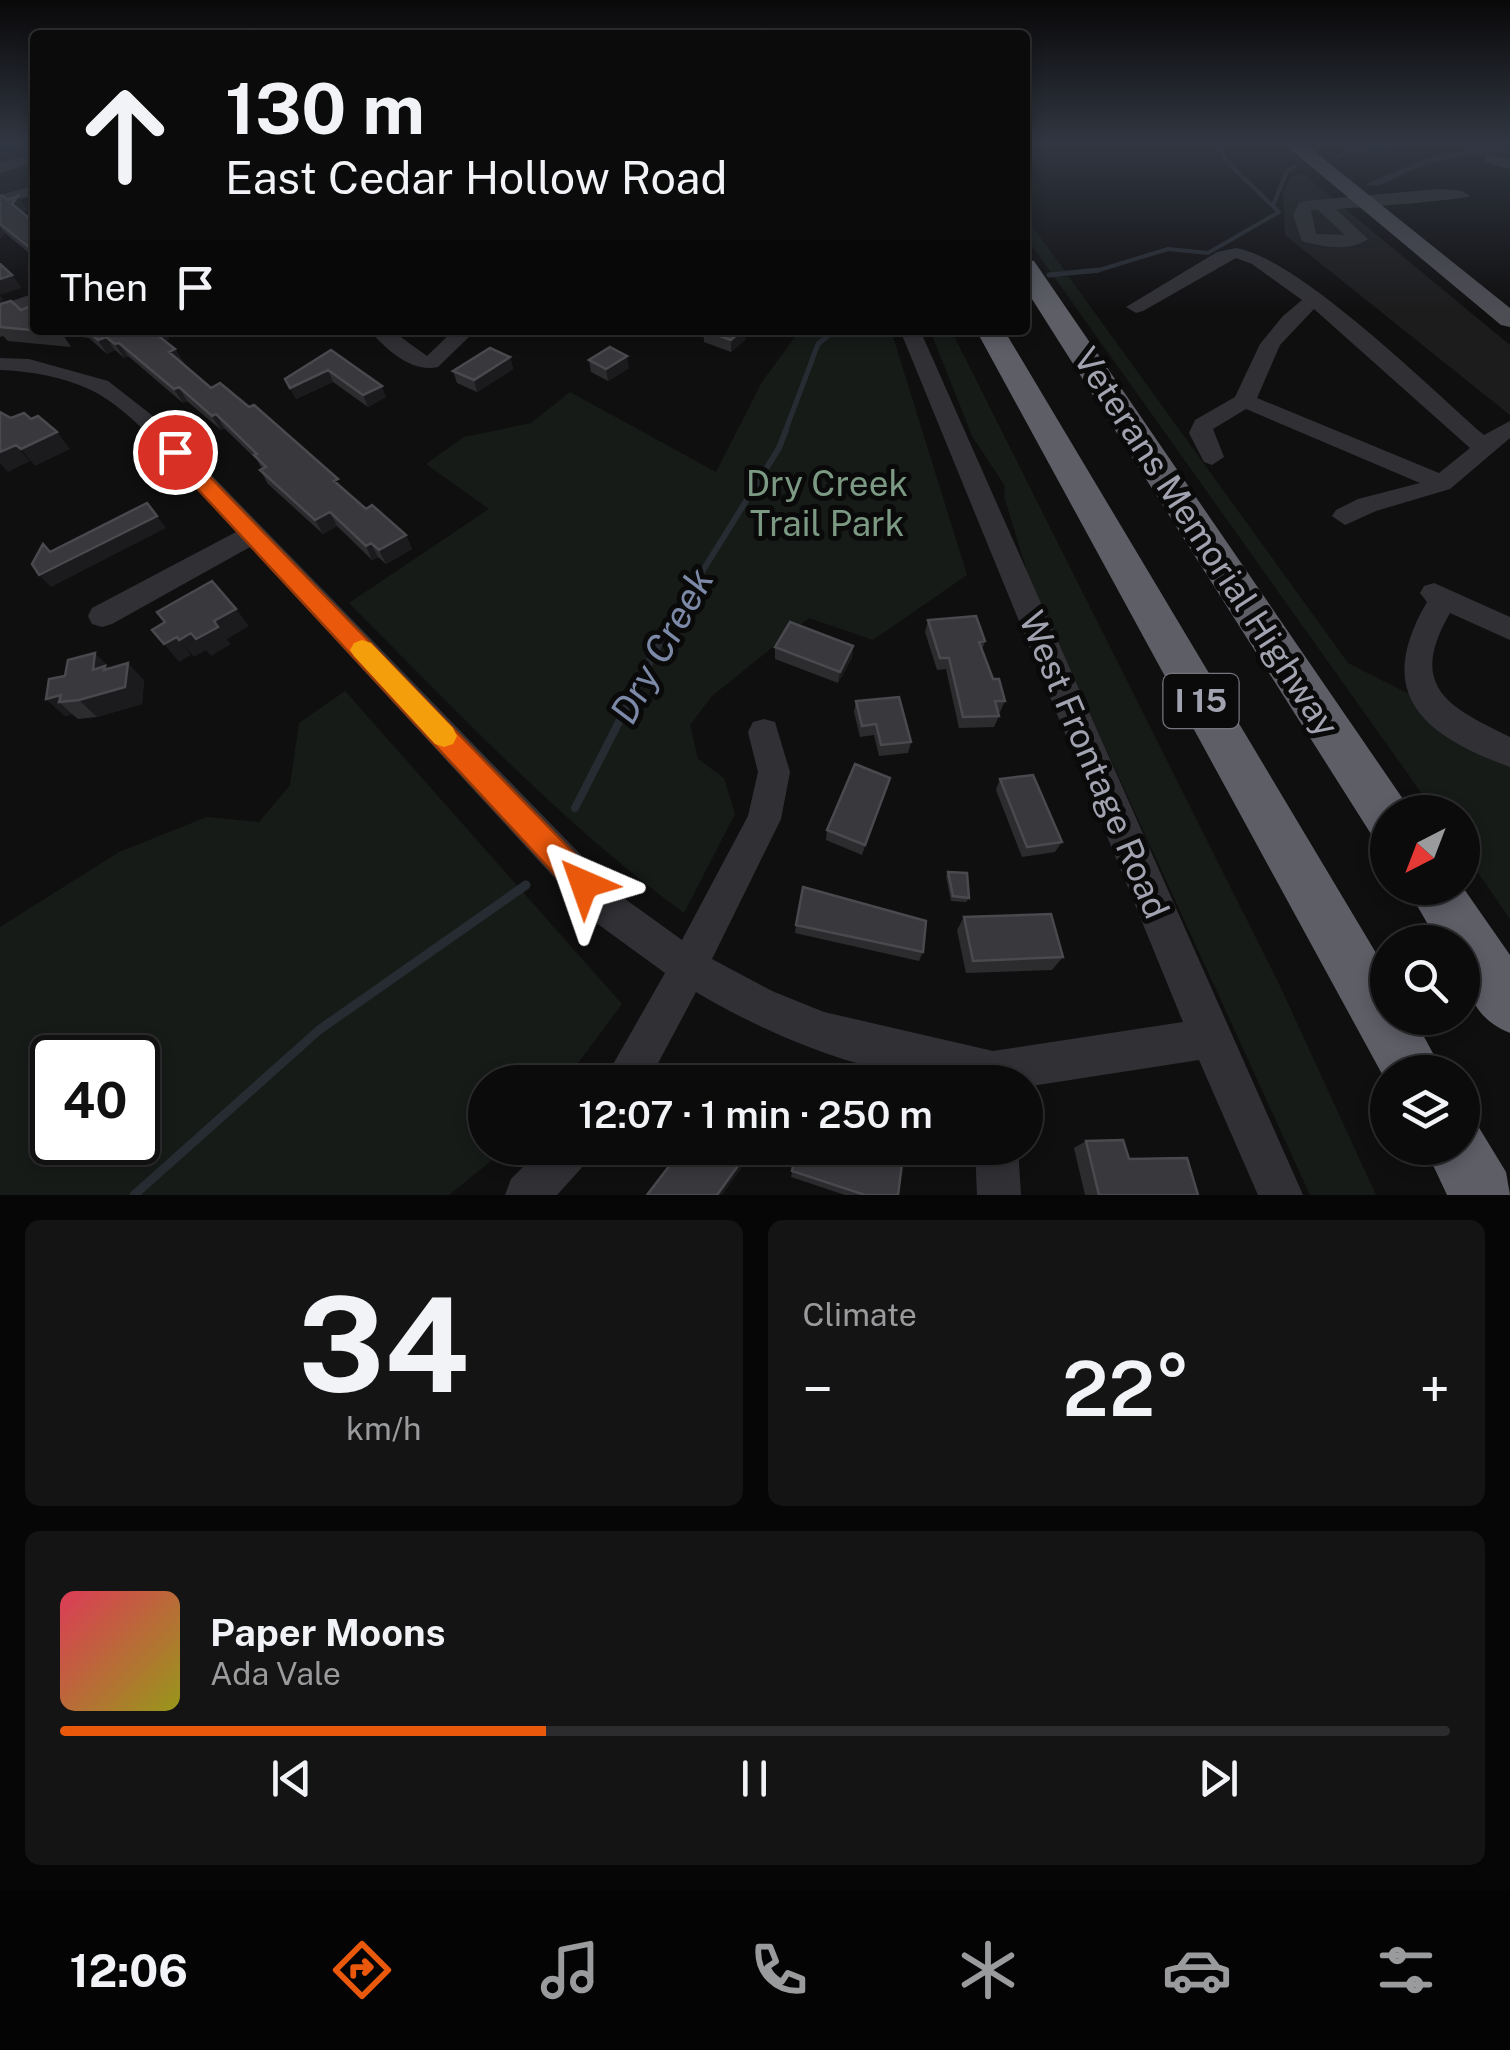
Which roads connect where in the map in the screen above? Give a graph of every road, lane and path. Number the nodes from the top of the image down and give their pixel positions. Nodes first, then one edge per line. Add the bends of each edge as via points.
1 (1360, 199) edge
2 (1385, 199) edge
3 (1364, 202) junction
4 (1322, 205) dead end
5 (1030, 275) edge
6 (1315, 300) junction
7 (30, 301) edge
8 (1136, 306) dead end
9 (0, 312) edge
10 (1510, 320) edge
11 (386, 335) edge
12 (461, 335) edge
13 (912, 335) edge
14 (993, 335) edge
15 (0, 364) edge
16 (1245, 400) junction
17 (1510, 428) edge
18 (1484, 448) junction
19 (1212, 457) dead end
20 (1440, 483) junction
21 (1345, 516) dead end
22 (252, 534) junction
23 (102, 616) dead end
24 (1510, 628) edge
25 (764, 732) dead end
26 (1510, 753) edge
27 (1373, 795) edge
28 (1444, 905) edge
29 (688, 969) junction
30 (1510, 1005) edge
31 (1210, 1038) junction
32 (1403, 1055) edge
33 (636, 1065) edge
34 (948, 1065) edge
35 (1043, 1068) edge
36 (555, 1165) edge
37 (997, 1165) edge
38 (1466, 1165) edge
39 (528, 1195) edge
40 (999, 1195) edge
41 (1280, 1195) edge
42 (1483, 1195) edge

1 - 3 main road
2 - 3 street
3 - 4 street
3 - 10 main road
5 - 27 highway, Veterans Memorial Highway / I 15
6 - 8 street via 1239,253
6 - 16 street via 1296,312 1262,356
6 - 18 street
7 - 9 street
11 - 12 street via 414,360 431,362
13 - 31 street, West Frontage Road
14 - 32 highway, Veterans Memorial Highway / I 15
15 - 22 street via 29,365 100,386 150,425
16 - 19 street via 1203,426
16 - 20 street
17 - 18 street
18 - 20 street
20 - 21 street via 1358,506
22 - 23 street
22 - 29 street via 608,910
24 - 26 street via 1439,595 1414,663 1417,688 1439,716
25 - 29 street via 774,772 764,820
28 - 30 highway
29 - 33 street
29 - 34 street via 773,1012
31 - 35 street
31 - 41 street, West Frontage Road
36 - 39 street
37 - 40 street
38 - 42 highway

